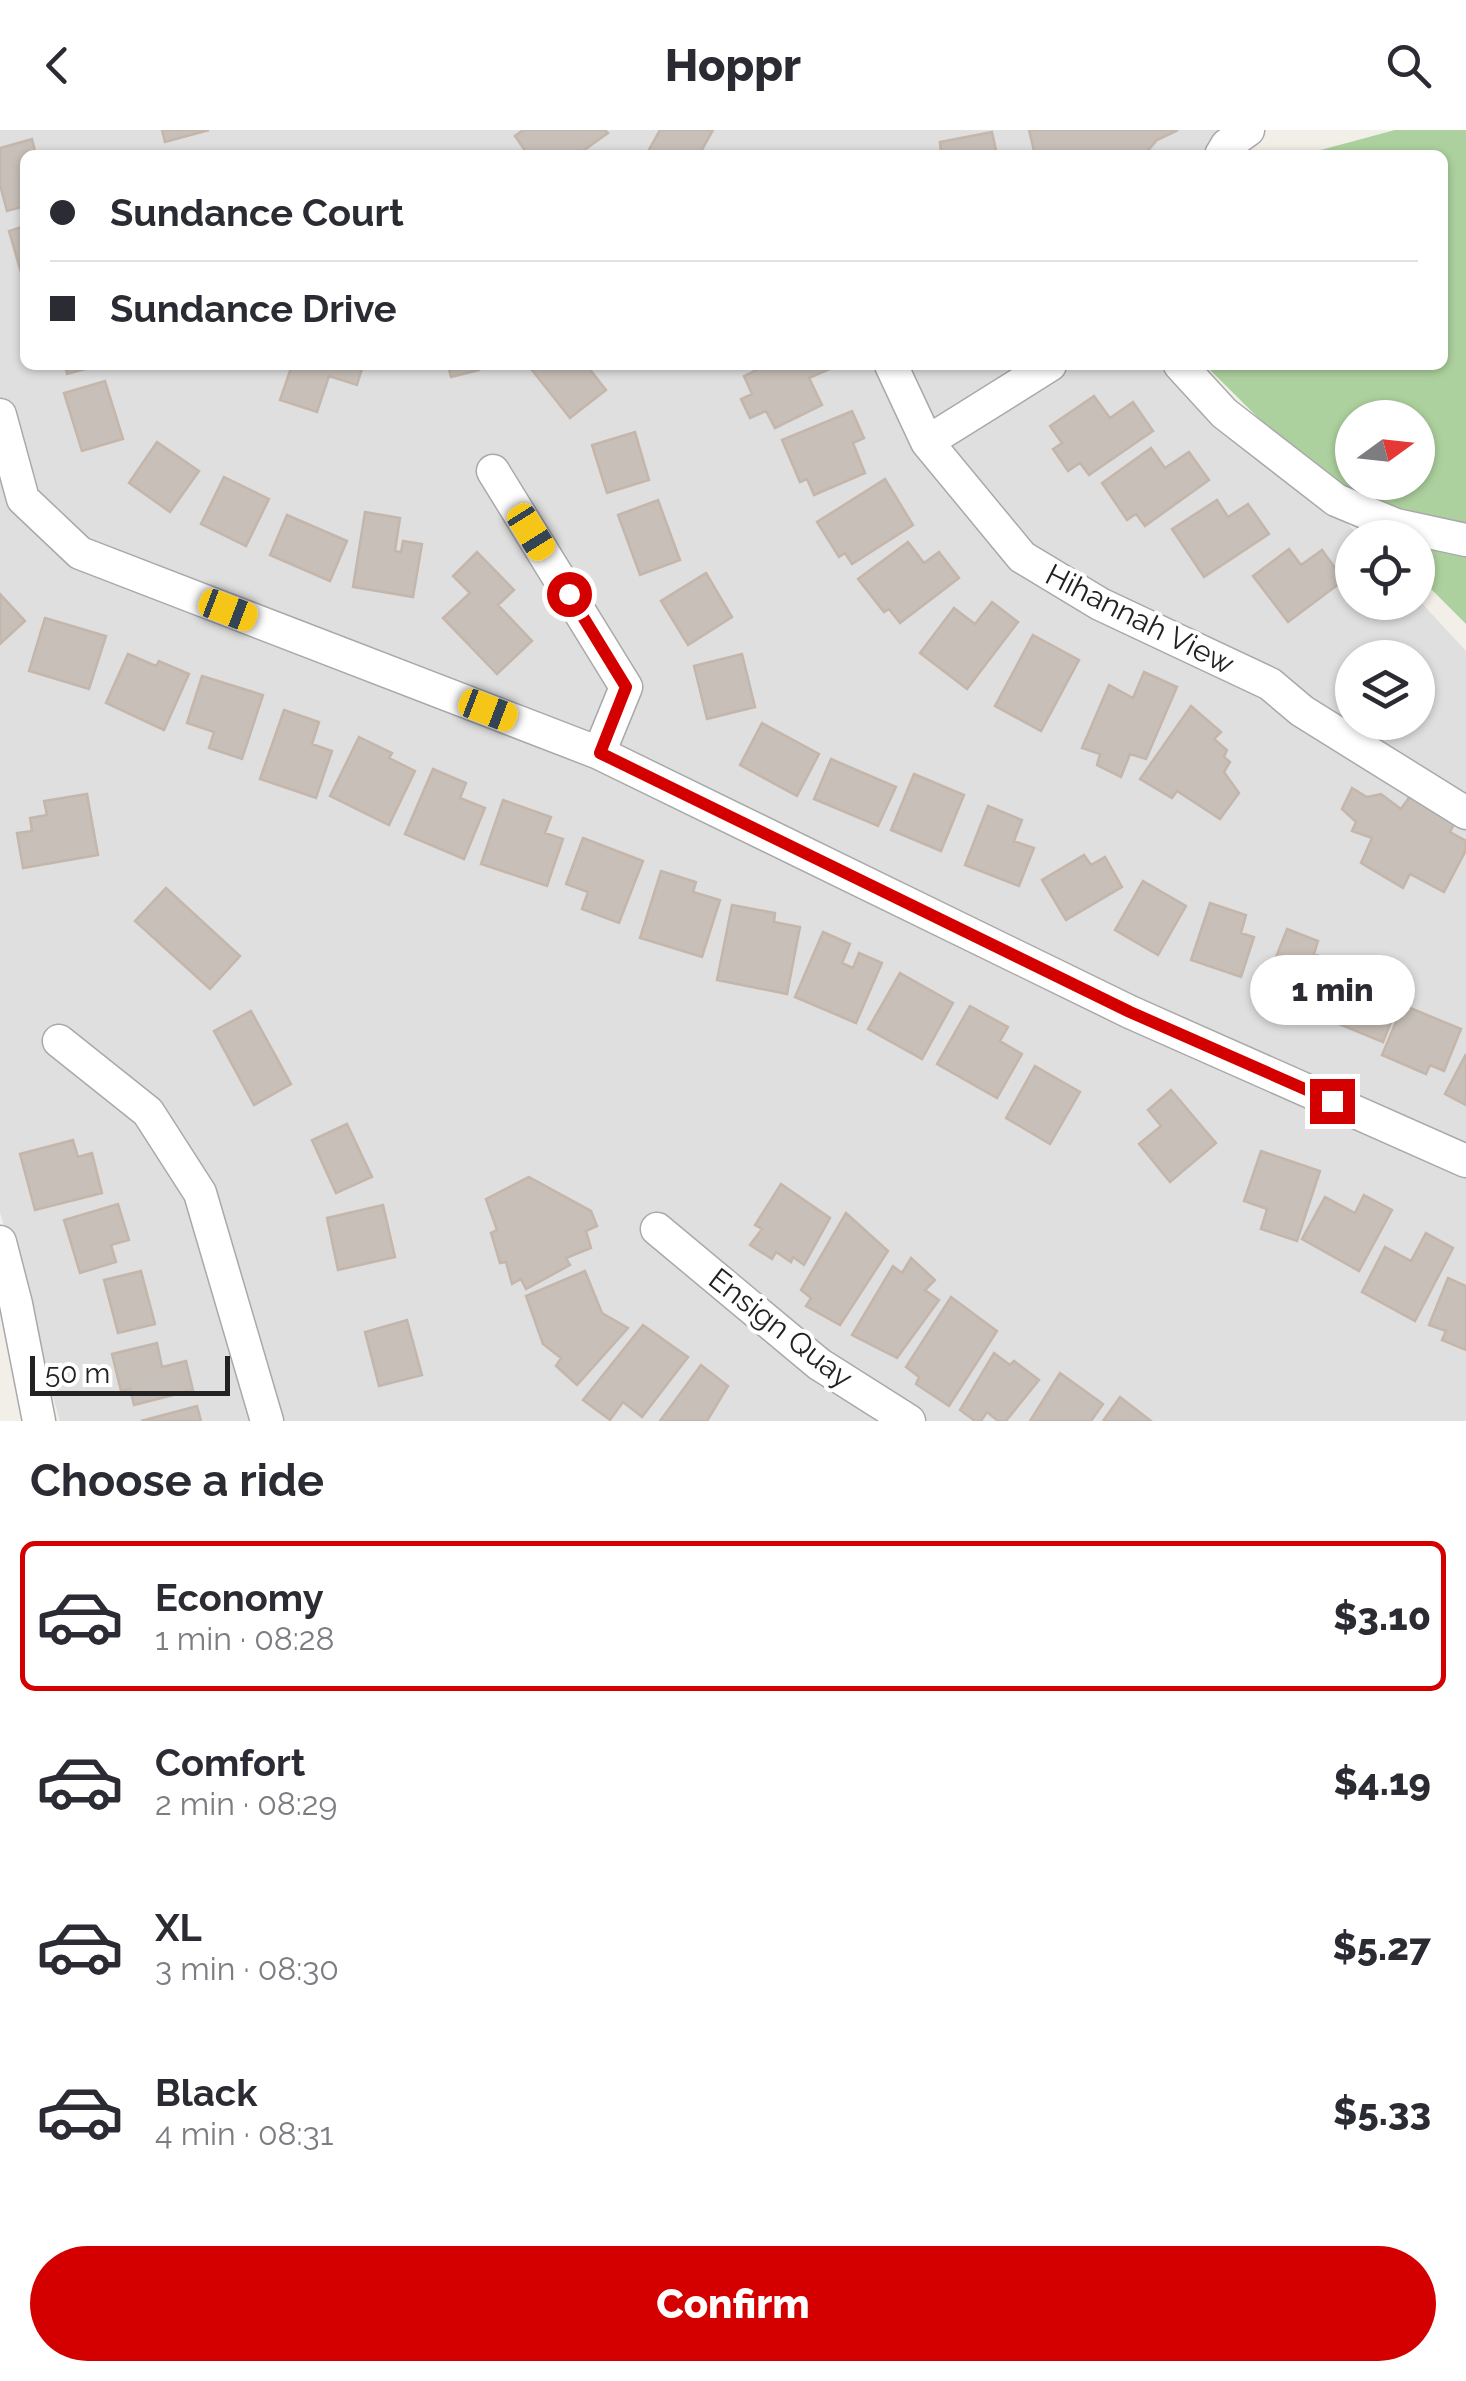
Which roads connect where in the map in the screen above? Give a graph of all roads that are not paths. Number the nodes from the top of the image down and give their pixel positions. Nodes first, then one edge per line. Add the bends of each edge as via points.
1 (1248, 130) edge
2 (1224, 150) edge
3 (894, 370) edge
4 (1042, 370) edge
5 (1185, 370) edge
6 (0, 415) edge
7 (927, 442) junction
8 (493, 470) dead end
9 (1466, 540) edge
10 (600, 753) junction
11 (1466, 813) edge
12 (60, 1041) dead end
13 (1466, 1161) edge
14 (658, 1229) dead end
15 (0, 1242) edge
16 (0, 1350) edge
17 (32, 1388) junction
18 (39, 1421) edge
19 (268, 1421) edge
20 (909, 1421) edge

1 - 2 street
3 - 7 street, Hihannah View
4 - 7 street
5 - 9 street via 1224,413 1336,500 1396,525
6 - 10 street via 23,499 80,553
7 - 11 street, Hihannah View via 1022,557 1100,604 1270,684
8 - 10 street via 626,687
10 - 13 street via 1130,1012
12 - 19 street via 148,1112 200,1193
14 - 20 street, Ensign Quay via 818,1364
15 - 17 street
16 - 17 street
17 - 18 street

